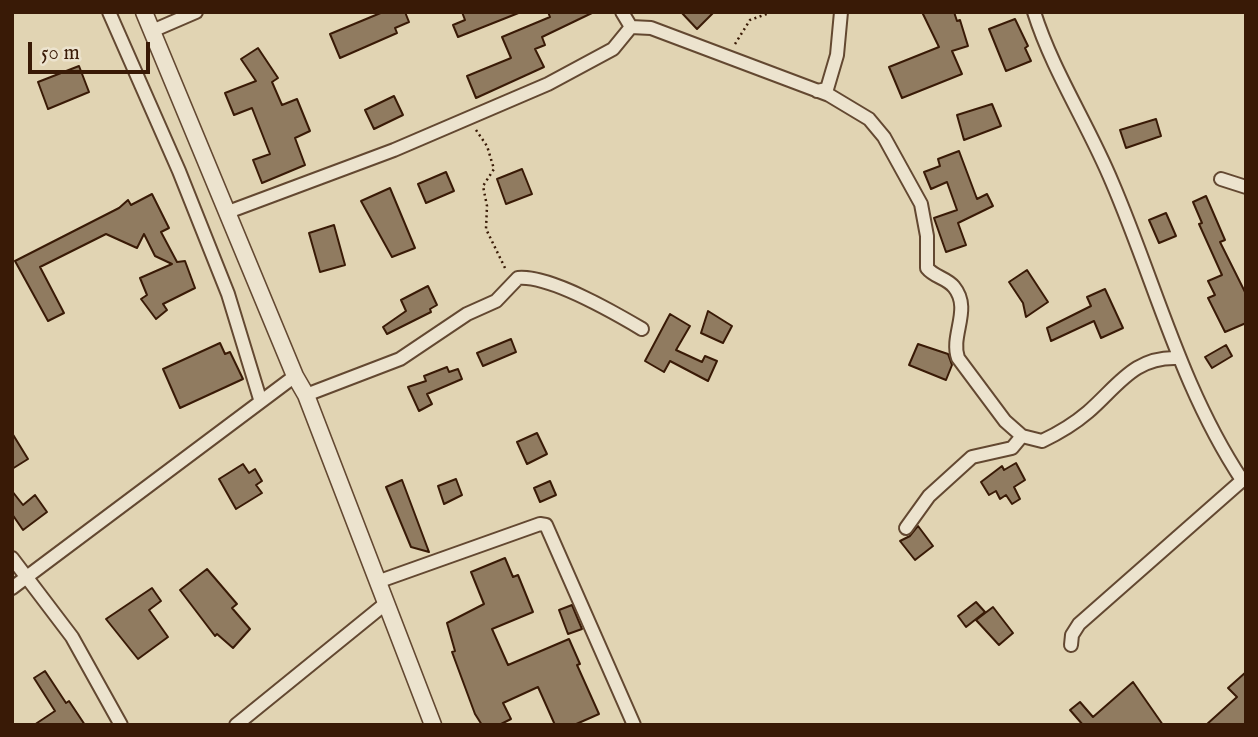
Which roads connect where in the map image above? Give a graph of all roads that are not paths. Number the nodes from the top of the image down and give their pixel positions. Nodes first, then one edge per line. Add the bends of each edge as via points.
1 (109, 12) edge
2 (144, 12) edge
3 (196, 12) edge
4 (622, 12) edge
5 (841, 12) edge
6 (1034, 12) edge
7 (631, 27) junction
8 (152, 31) junction
9 (817, 91) junction
10 (1221, 179) dead end
11 (1246, 187) edge
12 (228, 212) junction
13 (642, 329) dead end
14 (1178, 358) junction
15 (295, 376) junction
16 (306, 396) junction
17 (260, 400) junction
18 (1022, 436) junction
19 (1244, 478) edge
20 (906, 528) dead end
21 (12, 558) edge
22 (27, 577) junction
23 (377, 582) junction
24 (12, 588) edge
25 (385, 604) junction
26 (1071, 645) dead end
27 (121, 725) edge
28 (236, 725) edge
29 (433, 725) edge
30 (635, 725) edge

1 - 17 street via 228,294
2 - 8 street
3 - 8 street
4 - 7 street
5 - 9 street via 832,74 827,89
6 - 14 street via 1055,66 1111,177
7 - 9 street via 663,31
7 - 12 street via 613,49 548,84 394,150
8 - 12 street
9 - 18 street via 861,113 884,137 921,204 927,268 952,285 959,296 958,358 1004,422
10 - 11 street
12 - 15 street
13 - 16 street via 571,292 529,278 515,280 502,297 467,314 400,359
14 - 18 street via 1157,358 1142,365 1073,424 1042,441
14 - 19 street via 1205,417
15 - 16 street
15 - 17 street
16 - 23 street
17 - 22 street
18 - 20 street via 1012,448 972,457 929,496
19 - 26 street via 1079,624
21 - 22 street
22 - 24 street
22 - 27 street via 72,637
23 - 25 street
23 - 30 street via 546,524
25 - 28 street
25 - 29 street

